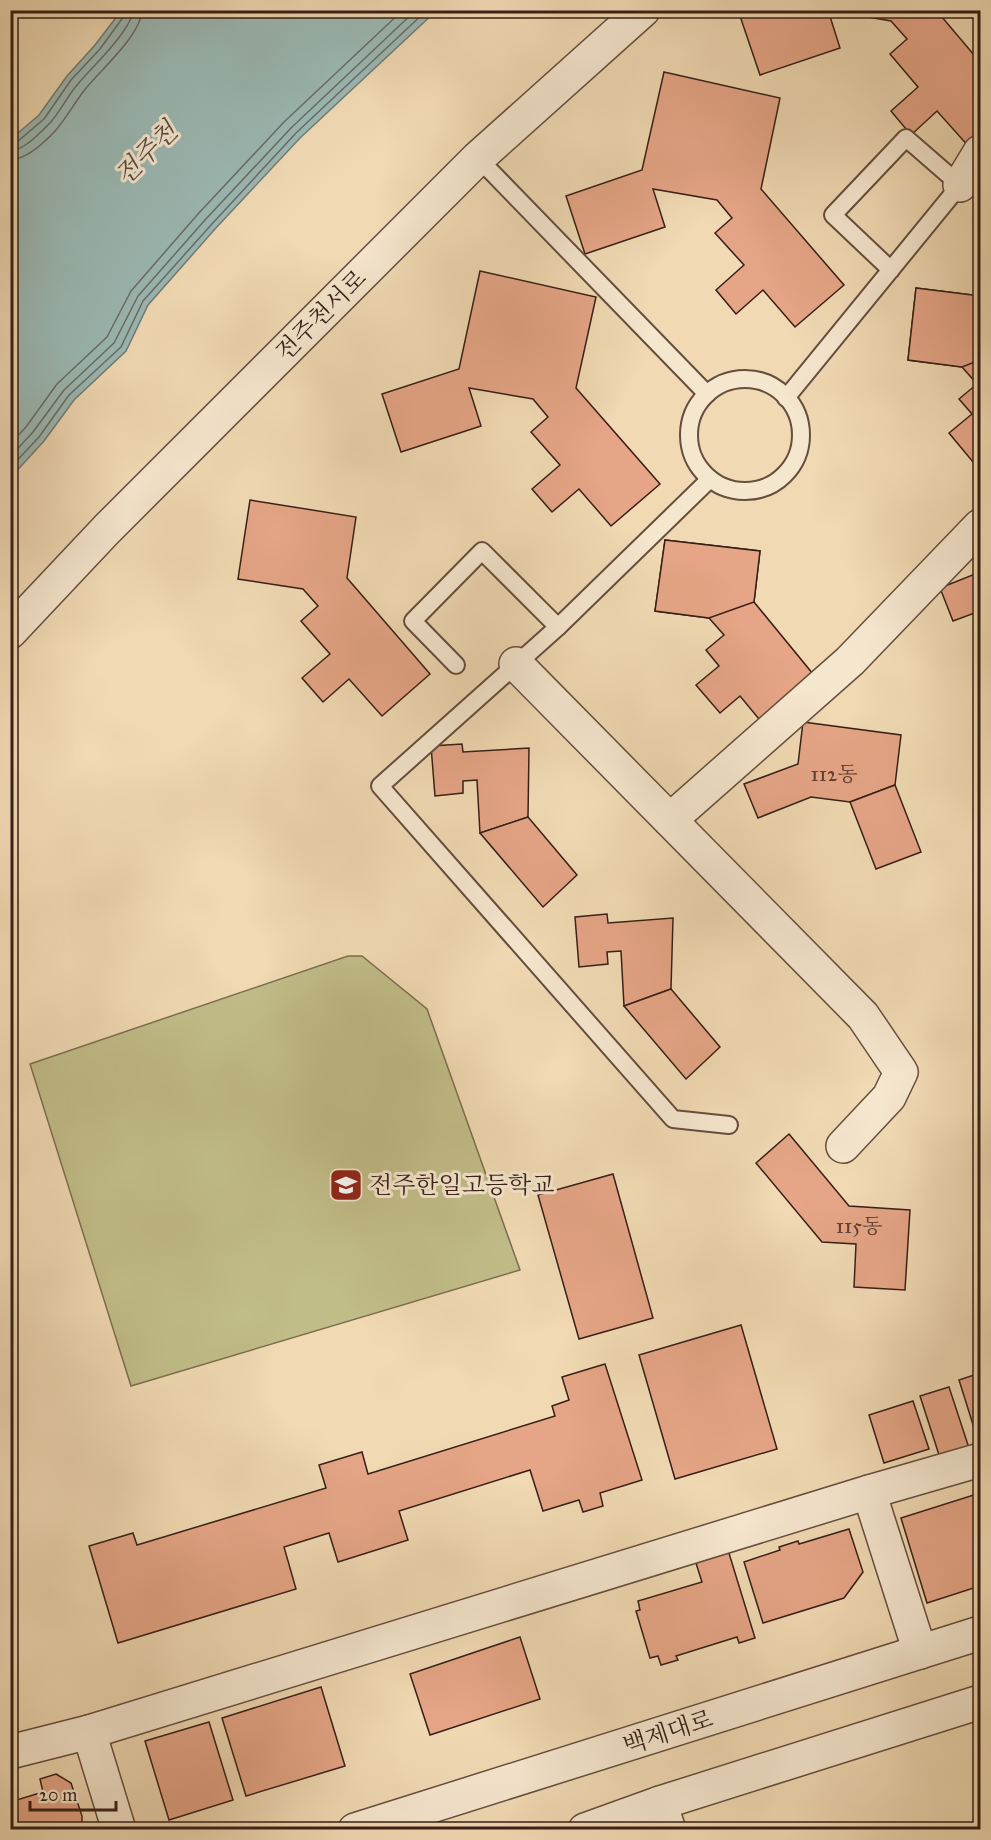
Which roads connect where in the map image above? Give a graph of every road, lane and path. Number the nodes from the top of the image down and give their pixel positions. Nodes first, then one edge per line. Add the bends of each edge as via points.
1 (643, 10) edge
2 (981, 152) edge
3 (478, 158) junction
4 (960, 185) junction
5 (891, 270) junction
6 (707, 394) junction
7 (786, 398) junction
8 (710, 479) junction
9 (981, 526) edge
10 (558, 627) junction
11 (10, 632) edge
12 (456, 664) dead end
13 (516, 664) junction
14 (670, 820) junction
15 (729, 1125) dead end
16 (843, 1146) dead end
17 (981, 1460) edge
18 (869, 1492) junction
19 (981, 1633) edge
20 (921, 1652) junction
21 (981, 1702) edge
22 (89, 1732) junction
23 (10, 1752) edge
24 (664, 1816) edge
25 (394, 1824) edge
26 (119, 1830) edge
27 (355, 1830) edge
28 (585, 1830) edge

1 - 3 street, 전주천서로
2 - 4 street
3 - 6 lane
3 - 11 street, 전주천서로 via 107,529
4 - 5 lane
4 - 5 lane via 906,138 833,215
5 - 7 lane
6 - 7 lane via 739,379 756,380
6 - 8 lane via 695,409 689,427 690,447 697,465
7 - 8 lane via 801,430 793,464 782,478 765,488 746,492 727,489
8 - 10 lane
9 - 14 street via 850,661
10 - 12 lane via 482,551 413,621
10 - 13 lane
13 - 14 street
13 - 15 lane via 380,786 673,1119
14 - 16 street via 863,1016 901,1072 890,1097
17 - 18 street
18 - 20 street
18 - 22 street
19 - 20 street, 백제대로
20 - 25 street, 백제대로
21 - 24 street
22 - 23 street
22 - 26 street
24 - 28 street
25 - 27 street, 백제대로

